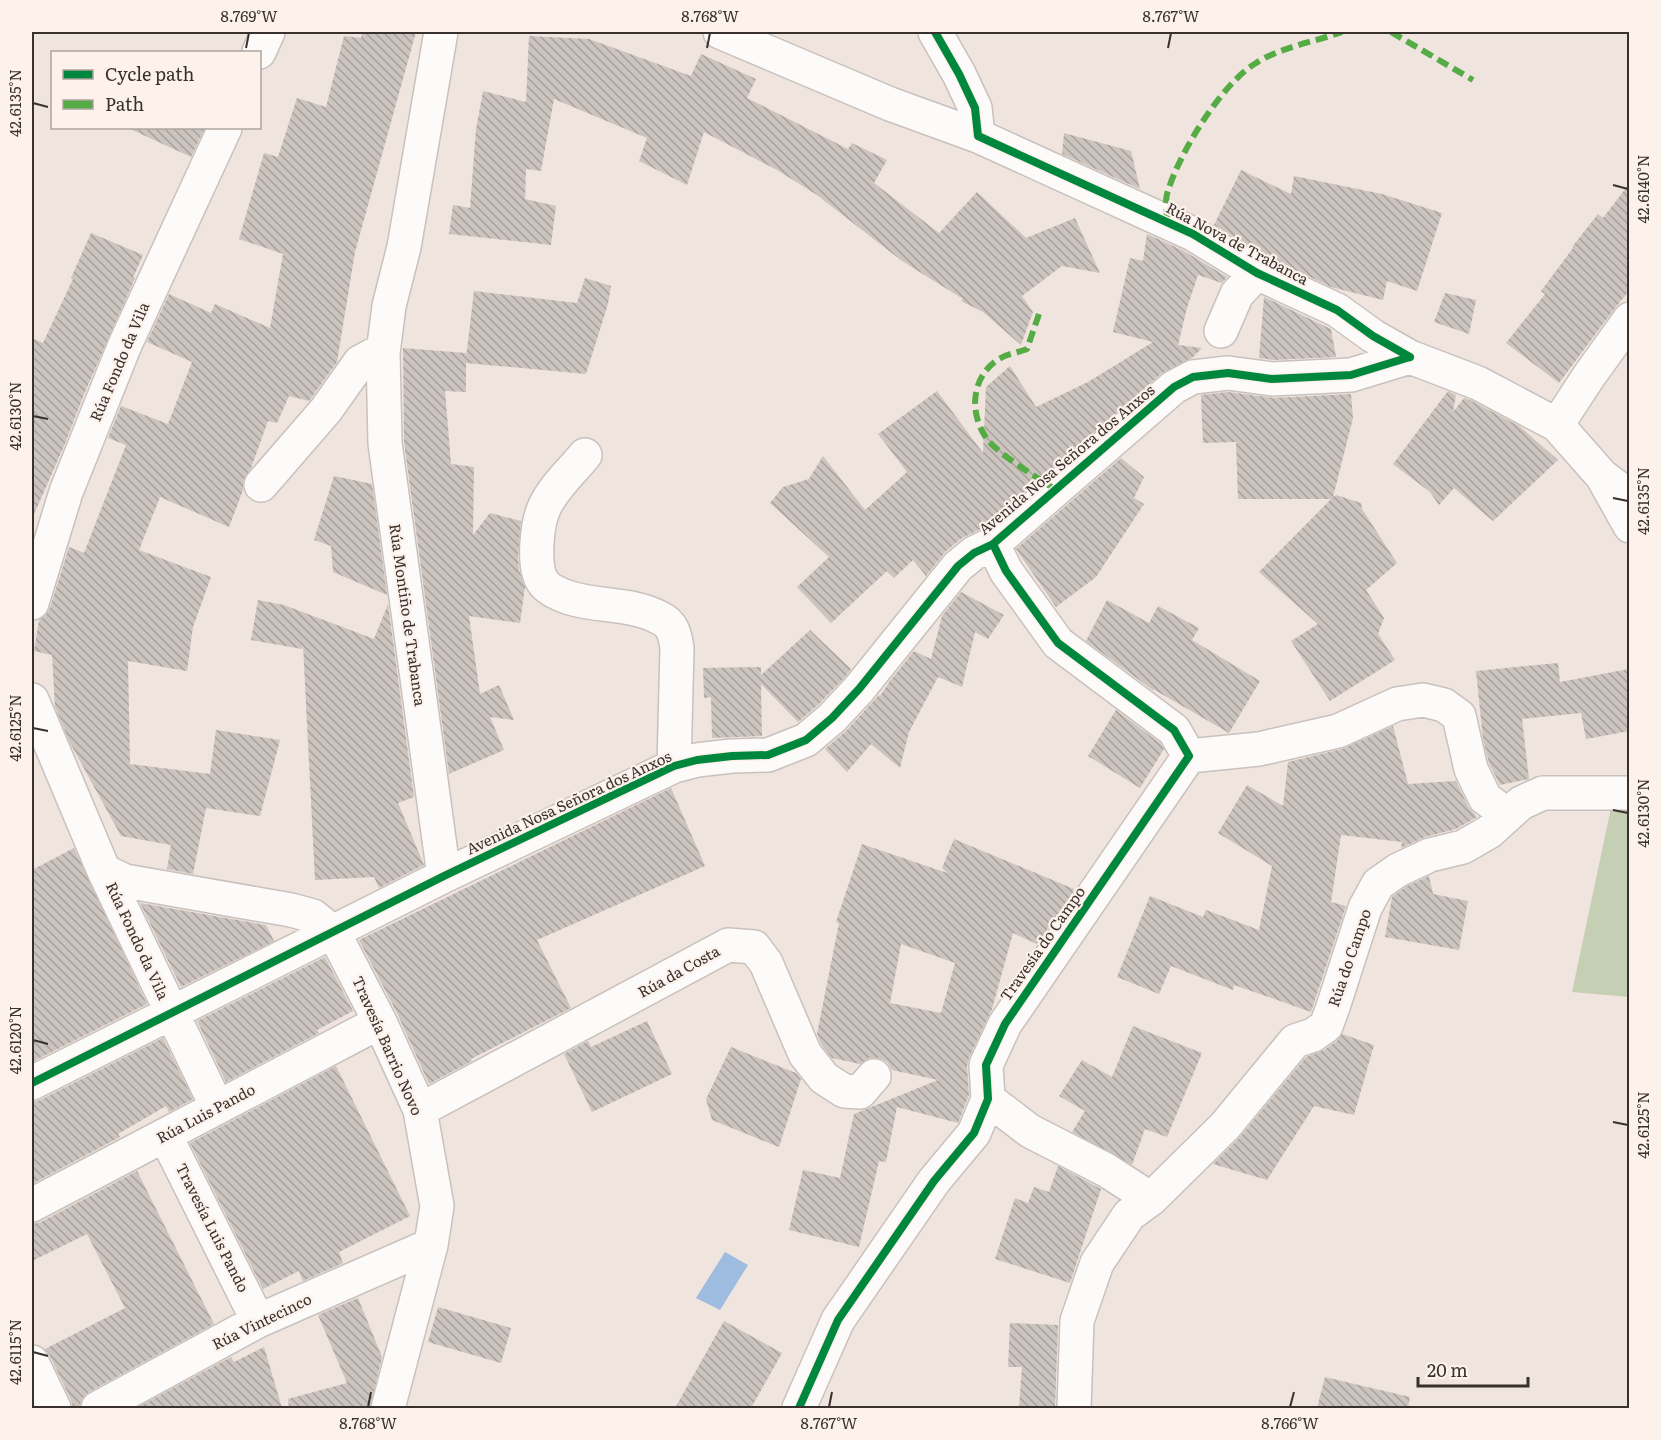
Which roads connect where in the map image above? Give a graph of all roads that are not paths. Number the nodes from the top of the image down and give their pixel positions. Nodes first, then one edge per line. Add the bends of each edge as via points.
1 (268, 32) edge
2 (441, 32) edge
3 (720, 32) edge
4 (935, 32) edge
5 (258, 51) edge
6 (225, 129) edge
7 (978, 136) junction
8 (1257, 273) junction
9 (1629, 319) edge
10 (1221, 331) dead end
11 (383, 353) junction
12 (1410, 357) junction
13 (1557, 425) junction
14 (585, 455) dead end
15 (1602, 476) junction
16 (261, 485) dead end
17 (1629, 497) edge
18 (1629, 526) edge
19 (993, 544) junction
20 (32, 603) edge
21 (32, 706) edge
22 (1189, 756) junction
23 (674, 766) junction
24 (1629, 793) edge
25 (1506, 814) junction
26 (104, 871) junction
27 (444, 876) junction
28 (334, 933) junction
29 (171, 1014) junction
30 (380, 1022) junction
31 (874, 1076) dead end
32 (32, 1083) edge
33 (988, 1099) junction
34 (218, 1107) junction
35 (420, 1110) junction
36 (165, 1135) junction
37 (1151, 1199) junction
38 (32, 1205) edge
39 (431, 1245) junction
40 (258, 1321) junction
41 (32, 1362) edge
42 (54, 1408) edge
43 (98, 1408) edge
44 (388, 1408) edge
45 (799, 1408) edge
46 (1074, 1408) edge

1 - 5 street
2 - 11 street, Rúa Montiño de Trabanca
3 - 7 street, Rúa Nova de Trabanca
4 - 7 street via 975,108
6 - 20 street, Rúa Fondo da Vila via 124,347 66,492
7 - 8 street, Rúa Nova de Trabanca via 1193,234
8 - 10 street, Rúa Nova de Trabanca via 1237,294
8 - 12 street, Rúa Nova de Trabanca via 1338,310
9 - 13 street
11 - 16 street via 360,362 326,410
11 - 27 street, Rúa Montiño de Trabanca via 384,443
12 - 13 street via 1479,383
12 - 19 street, Avenida Nosa Señora dos Anxos via 1351,375 1272,379 1228,373 1194,377 1174,387
13 - 15 street
14 - 23 street via 545,506 536,560 541,581 550,590 570,598 661,618 673,629 677,648
15 - 17 street
15 - 18 street
19 - 22 street via 1006,571 1058,643 1174,730
19 - 23 street, Avenida Nosa Señora dos Anxos via 958,566 859,689 806,740 768,755 697,760
21 - 26 street, Rúa Fondo da Vila
22 - 25 street via 1259,749 1338,731 1397,704 1423,700 1444,705 1459,716 1471,768 1485,798
22 - 33 street, Travesía do Campo via 1005,1024 986,1065
23 - 27 street, Avenida Nosa Señora dos Anxos
24 - 25 street, Rúa do Campo via 1544,794
25 - 37 street, Rúa do Campo via 1489,832 1463,847 1430,855 1378,884 1365,908 1326,1026 1295,1041 1225,1126
26 - 28 street, Rúa Fondo da Vila via 148,886 302,913 313,916
26 - 29 street, Rúa Fondo da Vila
27 - 28 street, Avenida Nosa Señora dos Anxos
28 - 29 street, Avenida Nosa Señora dos Anxos
28 - 30 street, Travesía Barrio Novo
29 - 32 street, Avenida Nosa Señora dos Anxos
29 - 34 street, Rúa Fondo da Vila
30 - 34 street, Rúa Luis Pando
30 - 35 street, Travesía Barrio Novo
31 - 35 street, Rúa da Costa via 860,1092 844,1091 824,1078 805,1054 766,963 754,947 728,945
33 - 37 street via 1029,1131 1106,1170
33 - 45 street, Travesía do Campo via 974,1133 934,1181 838,1320
34 - 36 street, Rúa Luis Pando
35 - 39 street, Travesía Barrio Novo via 437,1206
36 - 38 street, Rúa Luis Pando
36 - 40 street, Travesía Luis Pando
37 - 46 street, Rúa do Campo via 1130,1215 1097,1263 1077,1321
39 - 40 street, Rúa Vintecinco
39 - 44 street, Travesía Barrio Novo
40 - 43 street, Rúa Vintecinco
41 - 42 street

